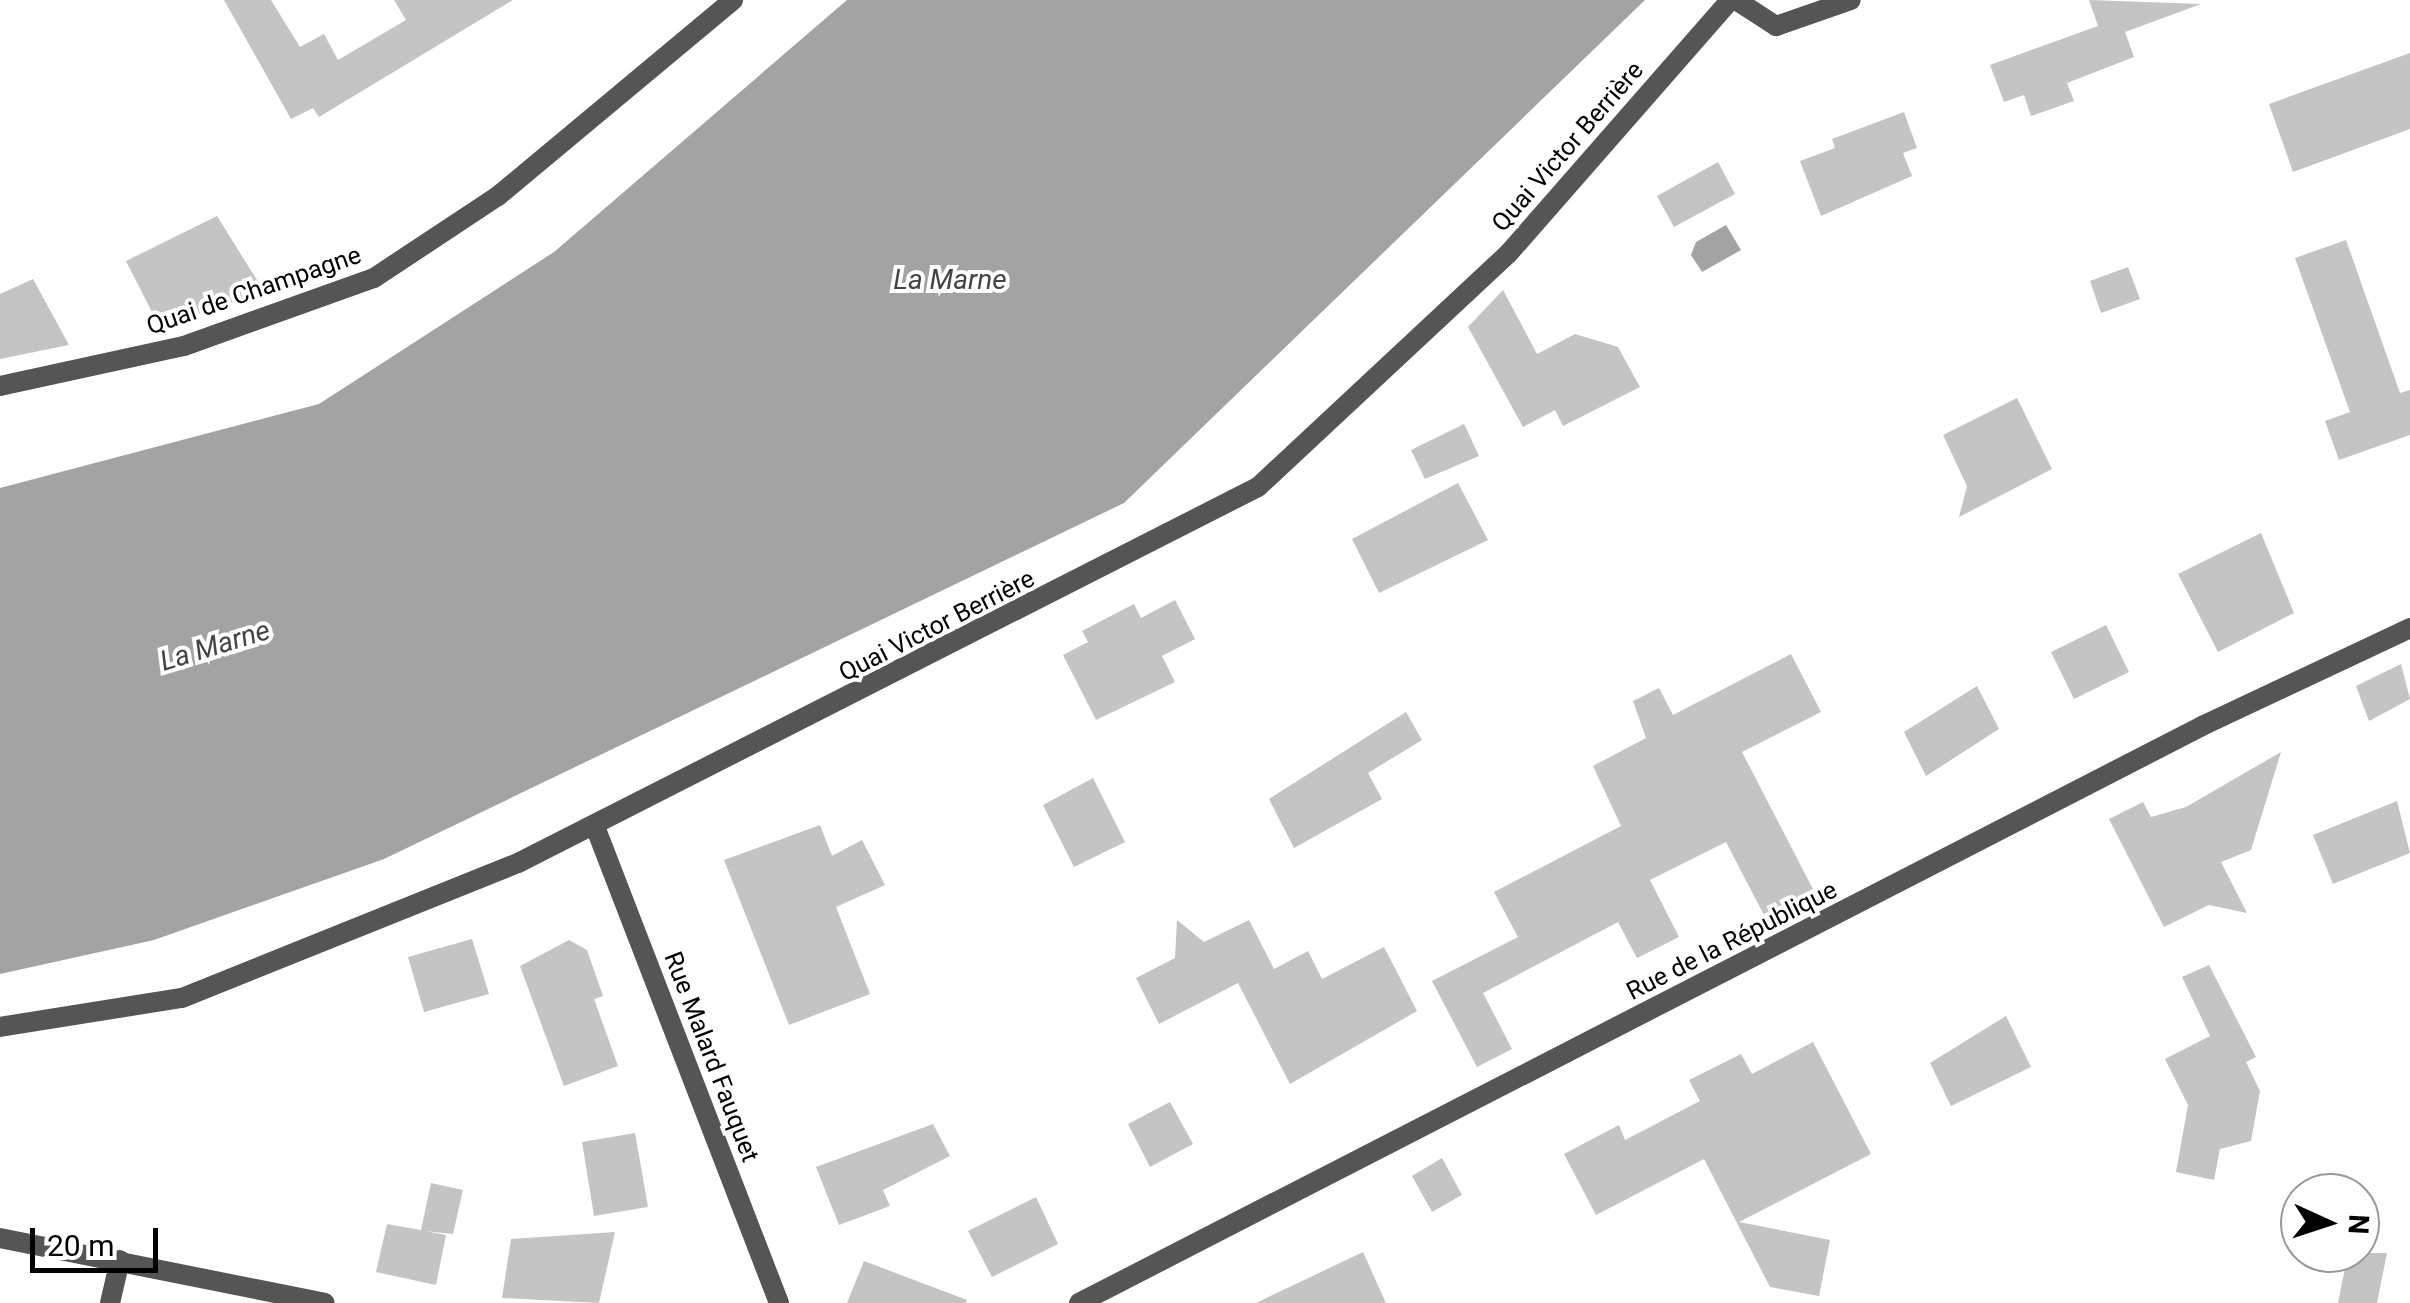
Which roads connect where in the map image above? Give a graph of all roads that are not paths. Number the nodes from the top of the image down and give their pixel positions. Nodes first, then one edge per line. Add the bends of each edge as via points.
1 (732, 0) edge
2 (1733, 0) edge
3 (1851, 0) edge
4 (0, 386) edge
5 (2410, 628) edge
6 (596, 829) junction
7 (0, 1027) edge
8 (0, 1238) edge
9 (120, 1260) junction
10 (110, 1303) edge
11 (325, 1303) edge
12 (779, 1303) edge
13 (1079, 1303) edge

1 - 4 street, Quai de Champagne via 498,196 374,278 184,346
2 - 3 street via 1776,26
2 - 6 street, Quai Victor Berrière via 1508,254 1258,487
5 - 13 street, Rue de la République via 2202,726
6 - 7 street, Quai Victor Berrière via 182,998
6 - 12 street, Rue Malard Fauquet
8 - 9 street
9 - 10 street
9 - 11 street

